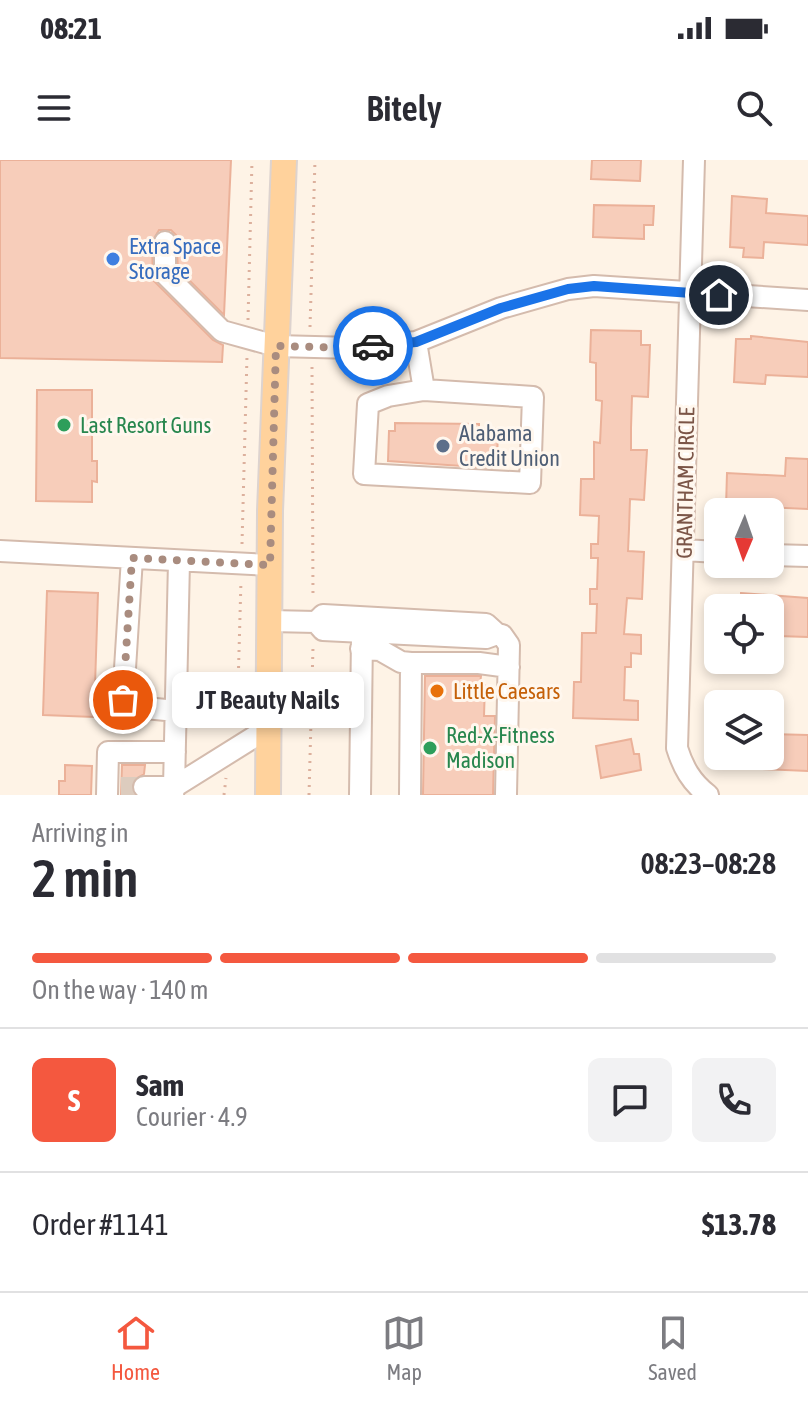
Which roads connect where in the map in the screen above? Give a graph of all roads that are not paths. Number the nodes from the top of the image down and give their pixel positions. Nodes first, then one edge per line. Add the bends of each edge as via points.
1 (284, 160) edge
2 (694, 160) edge
3 (165, 242) dead end
4 (690, 293) junction
5 (808, 300) edge
6 (416, 342) junction
7 (276, 346) junction
8 (424, 390) junction
9 (683, 550) junction
10 (0, 551) edge
11 (704, 551) edge
12 (784, 555) edge
13 (808, 556) edge
14 (132, 558) junction
15 (179, 561) junction
16 (270, 565) junction
17 (270, 621) junction
18 (362, 633) junction
19 (411, 663) junction
20 (509, 667) junction
21 (176, 711) junction
22 (270, 727) junction
23 (175, 752) junction
24 (144, 787) dead end
25 (112, 790) edge
26 (173, 791) edge
27 (268, 795) edge
28 (360, 795) edge
29 (410, 795) edge
30 (506, 795) edge
31 (708, 795) edge

1 - 7 main road
2 - 4 street, GRANTHAM CIRCLE
3 - 7 street via 165,274 222,331
4 - 5 street
4 - 6 street via 568,289 501,308
4 - 9 street, GRANTHAM CIRCLE
6 - 7 street via 353,348
6 - 8 street
7 - 16 main road
8 - 8 street via 368,404 364,474 530,483 533,397
9 - 11 street
9 - 31 street, GRANTHAM CIRCLE via 677,748 691,779
10 - 14 street
12 - 13 street
14 - 15 street
14 - 21 street via 123,700 125,706
15 - 16 street
15 - 21 street
16 - 17 main road
17 - 18 street via 314,622 323,615
17 - 22 main road
18 - 19 street via 380,650
18 - 20 street via 486,638 497,634 509,645
18 - 28 street
19 - 20 street
19 - 29 street
20 - 30 street
21 - 23 street
22 - 26 street
22 - 27 main road
23 - 25 street via 108,752
23 - 26 street
24 - 26 street

